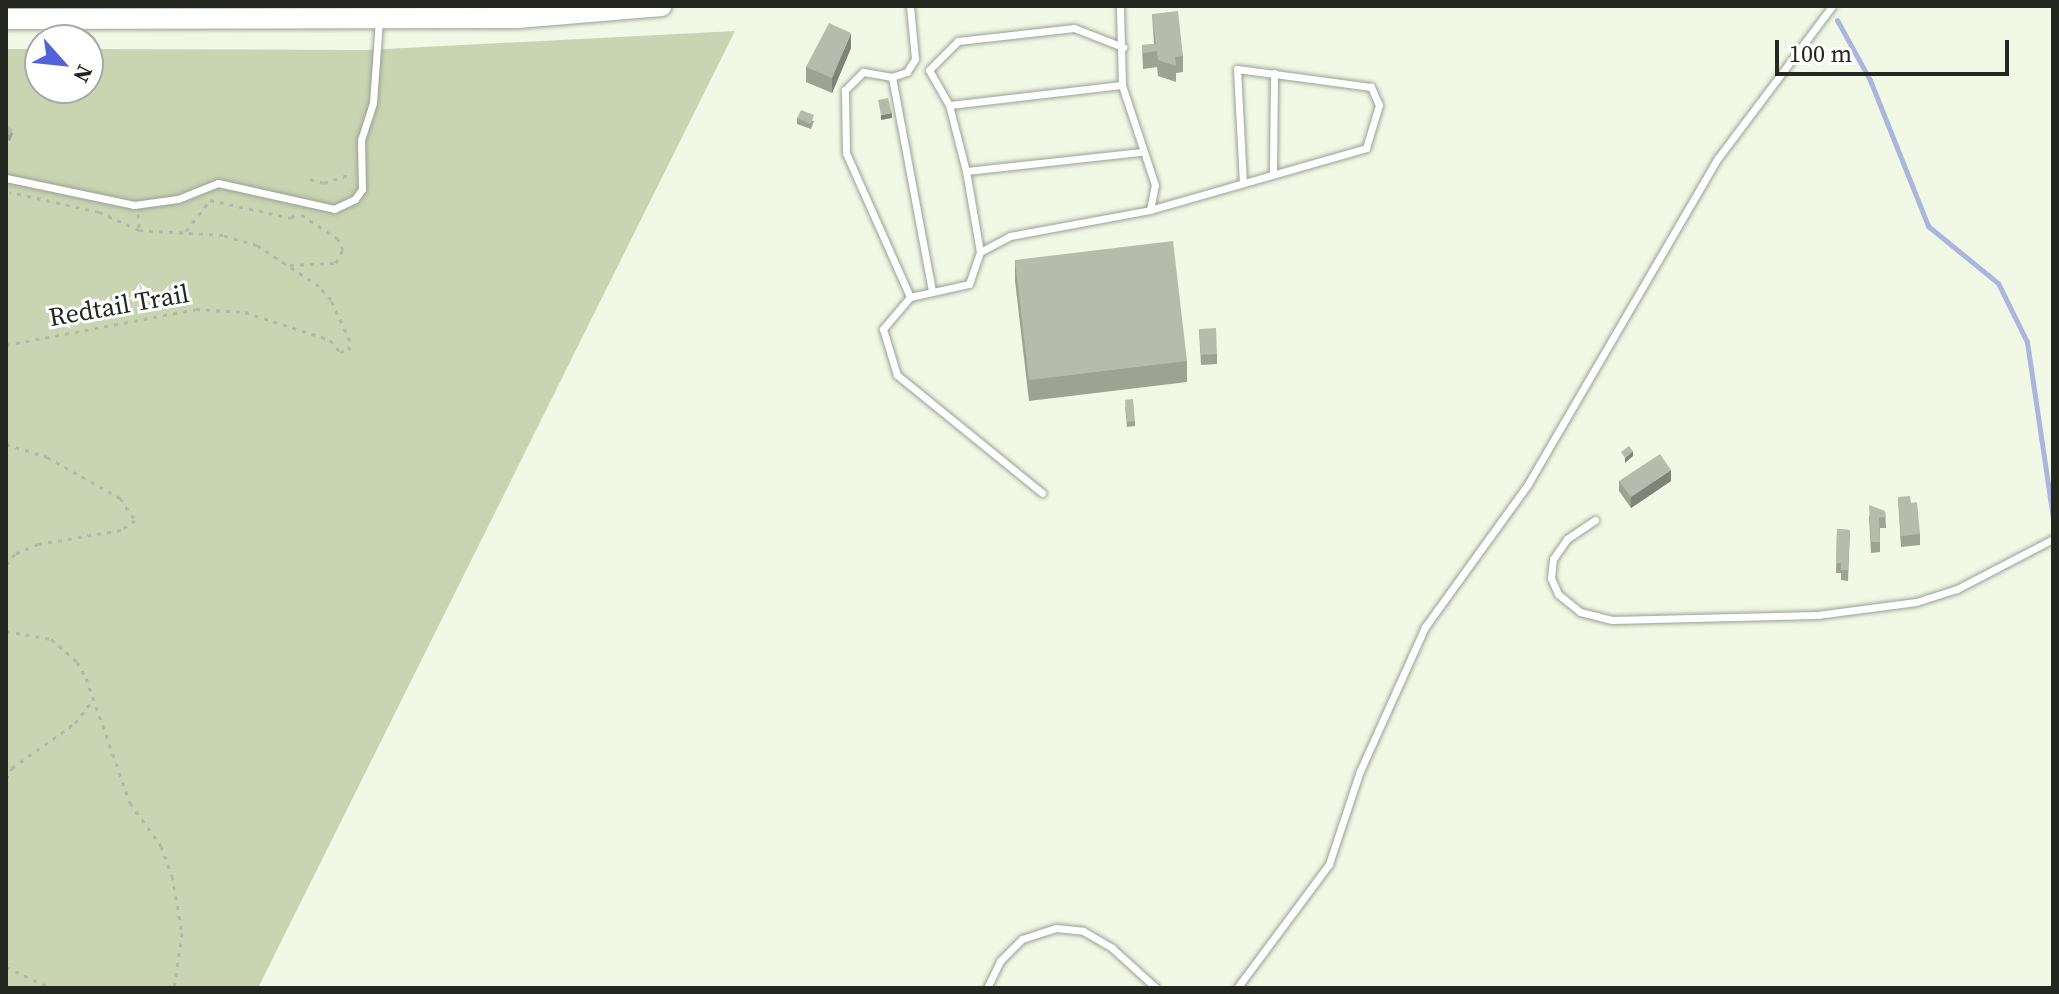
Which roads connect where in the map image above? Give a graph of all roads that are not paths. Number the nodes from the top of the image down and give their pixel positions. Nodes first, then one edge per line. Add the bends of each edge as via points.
1 (661, 6) edge
2 (910, 6) edge
3 (1120, 6) edge
4 (1832, 6) edge
5 (414, 12) edge
6 (370, 14) edge
7 (6, 19) edge
8 (1123, 47) junction
9 (915, 59) junction
10 (929, 70) junction
11 (1274, 73) junction
12 (892, 77) junction
13 (1122, 85) junction
14 (949, 105) junction
15 (1142, 152) junction
16 (966, 171) junction
17 (1273, 172) junction
18 (6, 178) edge
19 (1243, 183) junction
20 (1150, 210) junction
21 (980, 252) junction
22 (932, 290) junction
23 (910, 297) junction
24 (1042, 493) dead end
25 (1595, 520) dead end
26 (2053, 539) edge
27 (987, 988) edge
28 (1156, 988) edge
29 (1237, 988) edge

1 - 5 main road via 518,18
2 - 9 lane
3 - 8 lane
4 - 29 lane via 1718,158 1528,484 1425,627 1360,771 1329,864
5 - 6 main road
6 - 7 main road
6 - 18 lane via 373,103 361,140 362,189 355,199 334,209 218,183 178,199 138,205
8 - 10 lane via 1074,28 958,41
8 - 13 lane
9 - 10 lane
9 - 12 lane via 907,72
10 - 14 lane
11 - 17 lane
11 - 17 lane via 1371,87 1379,105 1366,148
11 - 19 lane via 1237,69
12 - 22 lane
12 - 23 lane via 863,72 845,90 846,153
13 - 14 lane
13 - 15 lane
14 - 16 lane
15 - 16 lane
15 - 20 lane via 1155,185
16 - 21 lane
17 - 19 lane
19 - 20 lane
20 - 21 lane via 1010,236
21 - 22 lane via 969,284
22 - 23 lane
23 - 24 lane via 883,329 897,375
25 - 26 lane via 1567,539 1553,559 1551,578 1558,594 1580,612 1612,620 1817,615 1916,602 1957,589
27 - 28 lane via 1000,961 1022,939 1056,928 1083,931 1112,948

